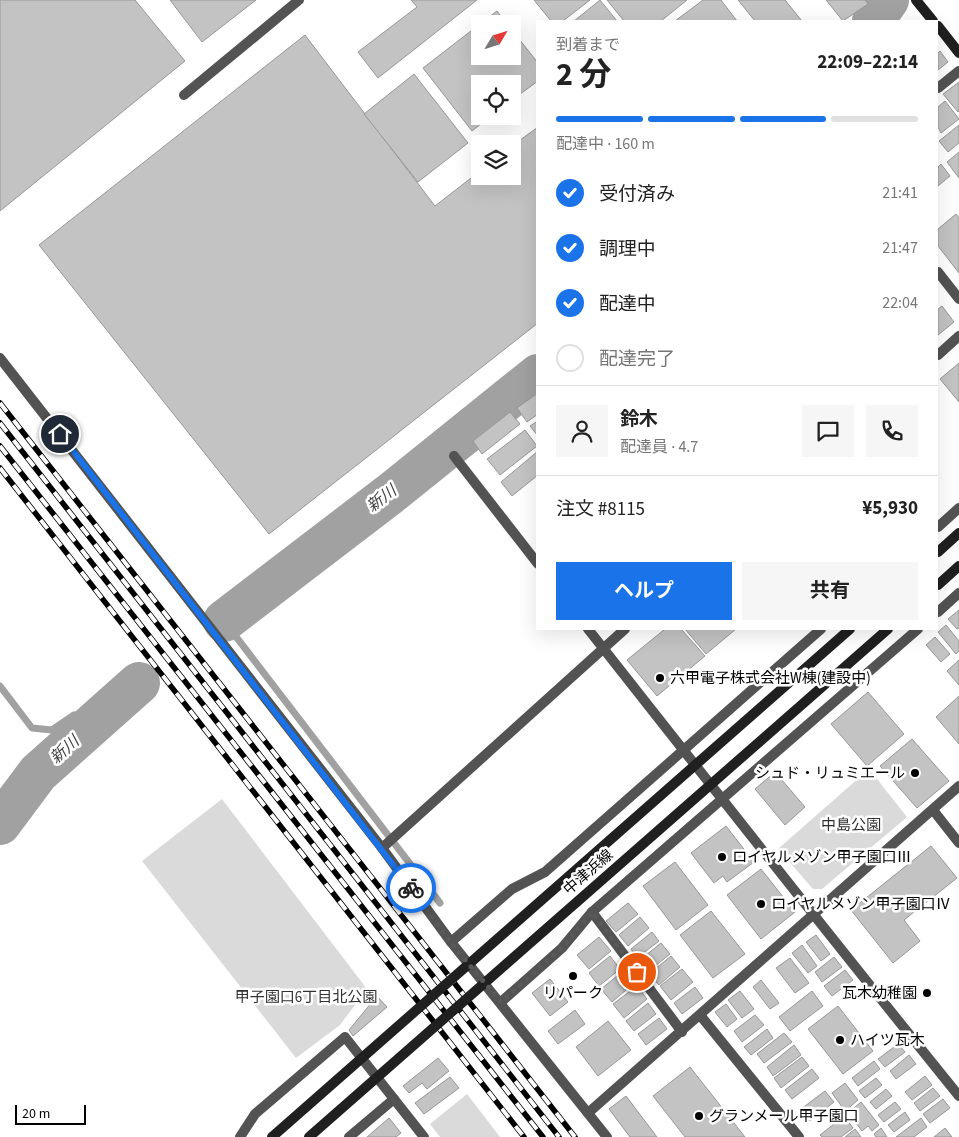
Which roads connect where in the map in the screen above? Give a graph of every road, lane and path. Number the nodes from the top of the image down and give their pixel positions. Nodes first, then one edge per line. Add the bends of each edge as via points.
1 (300, 0) edge
2 (916, 0) edge
3 (932, 20) edge
4 (938, 26) edge
5 (959, 53) edge
6 (959, 71) edge
7 (938, 88) edge
8 (184, 95) dead end
9 (938, 272) edge
10 (959, 299) edge
11 (959, 336) edge
12 (938, 355) edge
13 (0, 358) edge
14 (454, 456) dead end
15 (959, 508) edge
16 (938, 527) edge
17 (959, 533) edge
18 (938, 552) edge
19 (536, 561) edge
20 (959, 566) edge
21 (938, 585) edge
22 (959, 593) edge
23 (938, 612) edge
24 (589, 630) edge
25 (624, 630) edge
26 (820, 630) edge
27 (849, 630) edge
28 (887, 630) edge
29 (917, 630) edge
30 (603, 648) junction
31 (683, 750) junction
32 (959, 786) edge
33 (724, 799) junction
34 (933, 810) junction
35 (959, 842) edge
36 (382, 848) junction
37 (592, 912) junction
38 (813, 916) junction
39 (450, 942) junction
40 (501, 1002) junction
41 (700, 1015) junction
42 (682, 1032) junction
43 (959, 1096) edge
44 (394, 1099) junction
45 (588, 1113) junction
46 (240, 1137) edge
47 (272, 1137) edge
48 (309, 1137) edge
49 (349, 1137) edge
50 (424, 1137) edge
51 (607, 1137) edge
52 (799, 1137) edge

1 - 8 street
2 - 3 street
4 - 5 street
6 - 7 street
9 - 10 street
11 - 12 street
13 - 36 street
14 - 19 street
15 - 16 street
17 - 18 street
20 - 21 street
22 - 23 street
24 - 30 street
25 - 30 street
26 - 31 street
27 - 47 street, 中津浜線, bridge
28 - 48 street, 中津浜線, bridge
29 - 33 street
30 - 31 street
30 - 36 street
31 - 33 street
31 - 39 street via 545,872 512,889
32 - 34 street
33 - 37 street
33 - 38 street
34 - 35 street
34 - 38 street
36 - 39 street
37 - 40 street via 562,948
37 - 42 street
38 - 41 street
38 - 43 street
39 - 40 street
40 - 45 street
41 - 42 street
41 - 52 street
42 - 45 street
44 - 46 street via 345,1037 255,1114
44 - 49 street
44 - 50 street
45 - 51 street

